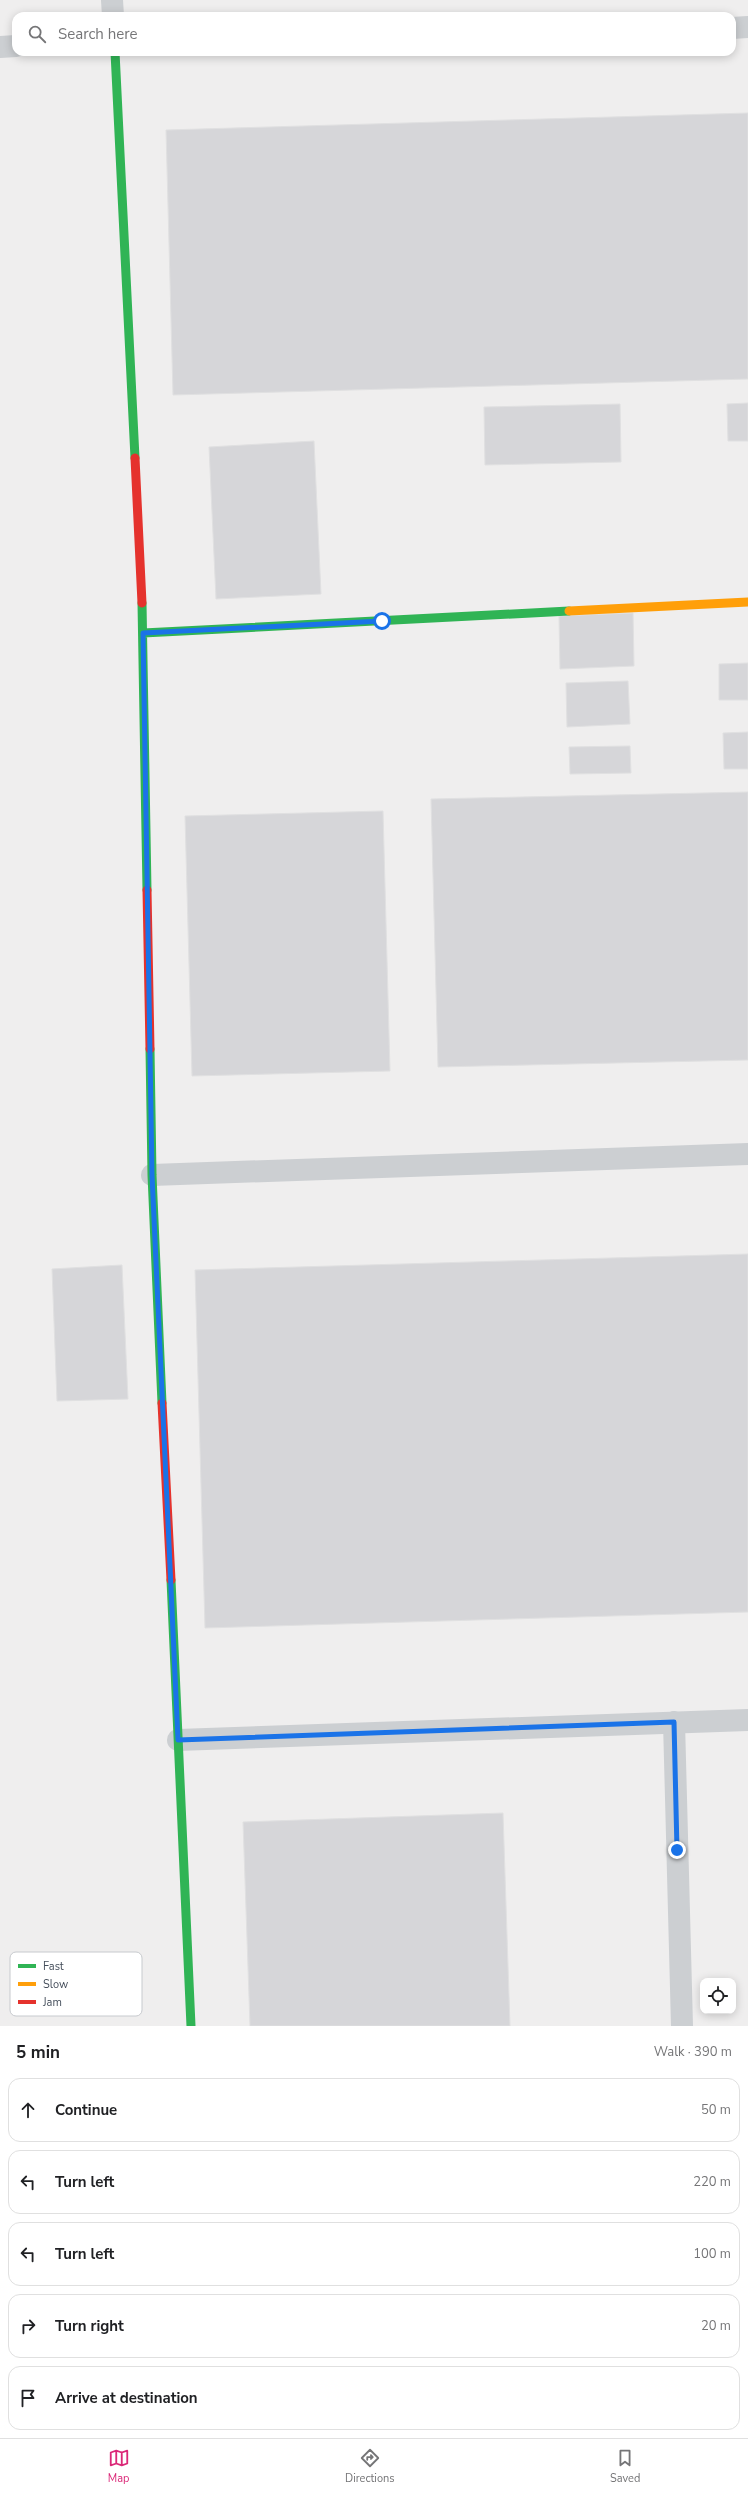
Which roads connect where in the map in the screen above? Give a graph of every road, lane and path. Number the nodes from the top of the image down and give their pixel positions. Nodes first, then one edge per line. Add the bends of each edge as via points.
1 (112, 0) edge
2 (113, 12) edge
3 (748, 27) edge
4 (736, 28) edge
5 (12, 46) edge
6 (0, 47) edge
7 (115, 56) edge
8 (748, 602) edge
9 (143, 633) junction
10 (748, 1154) edge
11 (152, 1175) junction
12 (748, 1720) edge
13 (674, 1722) junction
14 (178, 1740) junction
15 (191, 2026) edge
16 (682, 2026) edge

1 - 2 street
3 - 4 street
5 - 6 street
7 - 9 street
8 - 9 street
9 - 11 street
10 - 11 street
11 - 14 street
12 - 13 street
13 - 14 street
13 - 16 street
14 - 15 street

